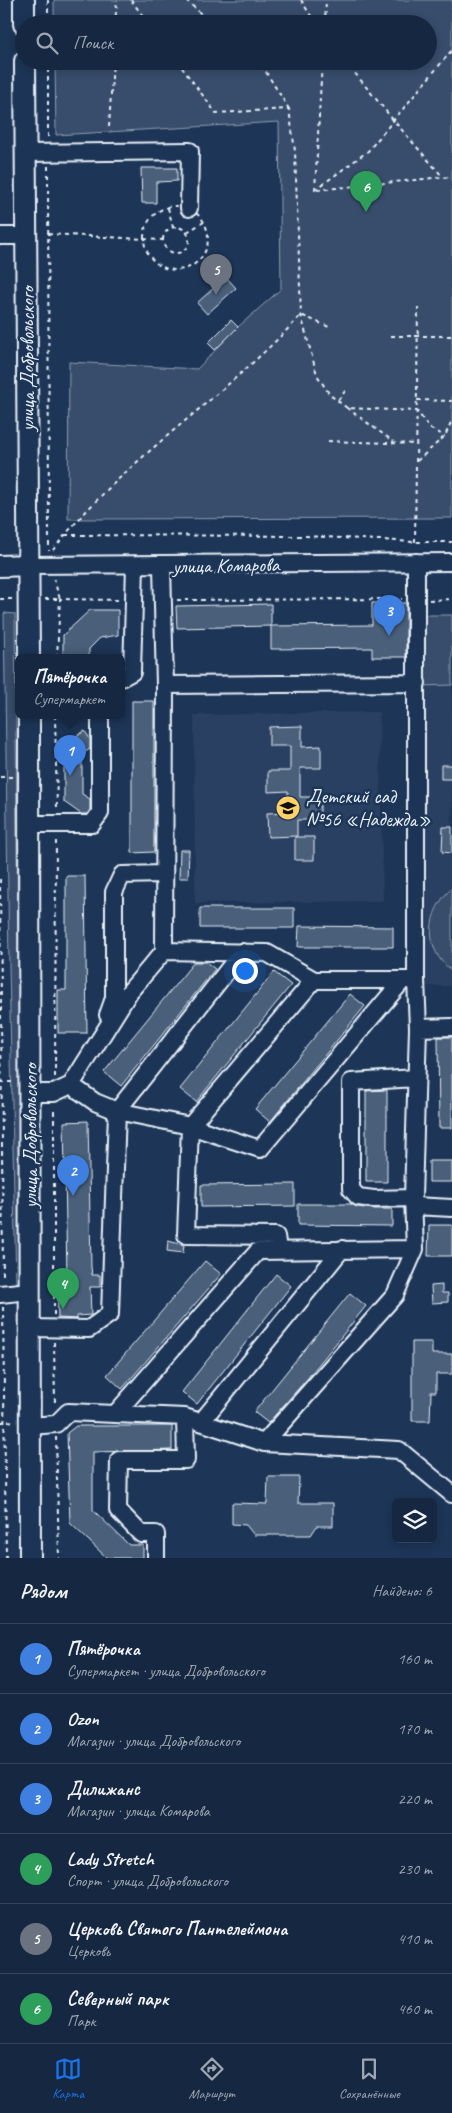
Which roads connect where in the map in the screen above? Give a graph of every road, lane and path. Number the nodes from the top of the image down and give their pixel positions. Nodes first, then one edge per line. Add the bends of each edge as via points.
1 (24, 0) edge
2 (48, 0) edge
3 (117, 0) edge
4 (131, 0) edge
5 (186, 0) edge
6 (301, 0) edge
7 (326, 0) edge
8 (24, 15) edge
9 (48, 15) edge
10 (116, 15) edge
11 (142, 15) edge
12 (202, 15) edge
13 (310, 15) edge
14 (325, 15) edge
15 (452, 50) edge
16 (437, 68) edge
17 (25, 70) edge
18 (48, 70) edge
19 (112, 70) edge
20 (184, 70) edge
21 (264, 70) edge
22 (322, 70) edge
23 (352, 70) edge
24 (436, 70) edge
25 (289, 109) junction
26 (394, 121) junction
27 (109, 127) dead end
28 (26, 153) junction
29 (48, 153) junction
30 (443, 177) junction
31 (452, 178) edge
32 (315, 190) junction
33 (168, 207) junction
34 (189, 208) junction
35 (204, 222) junction
36 (173, 227) junction
37 (187, 232) junction
38 (48, 234) junction
39 (0, 236) edge
40 (26, 236) junction
41 (143, 238) junction
42 (163, 240) junction
43 (418, 308) dead end
44 (301, 315) junction
45 (329, 327) dead end
46 (390, 336) dead end
47 (452, 336) edge
48 (418, 337) junction
49 (346, 390) dead end
50 (337, 400) junction
51 (417, 400) junction
52 (452, 401) edge
53 (347, 408) junction
54 (417, 411) junction
55 (452, 420) edge
56 (444, 436) junction
57 (328, 441) dead end
58 (395, 443) junction
59 (417, 444) junction
60 (417, 462) junction
61 (65, 535) junction
62 (415, 542) junction
63 (452, 542) edge
64 (416, 562) junction
65 (452, 562) edge
66 (39, 565) junction
67 (0, 566) edge
68 (135, 566) junction
69 (162, 566) junction
70 (60, 599) junction
71 (416, 599) junction
72 (452, 599) edge
73 (134, 600) junction
74 (163, 600) junction
75 (29, 654) edge
76 (57, 654) edge
77 (125, 676) edge
78 (417, 683) junction
79 (165, 684) junction
80 (29, 719) edge
81 (55, 719) edge
82 (100, 719) edge
83 (29, 824) junction
84 (56, 824) junction
85 (163, 874) junction
86 (0, 879) edge
87 (164, 951) junction
88 (242, 952) junction
89 (314, 980) junction
90 (410, 980) junction
91 (452, 1027) edge
92 (418, 1028) junction
93 (100, 1036) junction
94 (416, 1078) junction
95 (71, 1085) junction
96 (30, 1093) junction
97 (54, 1093) junction
98 (117, 1111) junction
99 (190, 1126) junction
100 (414, 1202) junction
101 (452, 1208) edge
102 (342, 1249) junction
103 (415, 1249) junction
104 (278, 1250) junction
105 (30, 1291) junction
106 (2, 1293) edge
107 (30, 1328) junction
108 (54, 1328) junction
109 (116, 1414) junction
110 (185, 1417) junction
111 (201, 1422) junction
112 (56, 1424) junction
113 (30, 1426) junction
114 (264, 1443) junction
115 (452, 1494) edge
116 (6, 1558) edge
117 (30, 1558) edge
118 (59, 1558) edge
119 (156, 1558) edge

1 - 8 main road
2 - 9 path
3 - 10 path
4 - 11 path
5 - 12 path
6 - 13 path
7 - 14 path
15 - 16 path
17 - 28 main road, улица Добровольского
18 - 29 path
19 - 27 path
20 - 25 path via 216,113
21 - 25 path
22 - 32 path
23 - 26 path
24 - 26 path
25 - 44 path via 295,151
26 - 30 path
26 - 32 path via 368,151
28 - 29 street
28 - 40 main road, улица Добровольского
29 - 34 street via 190,151
29 - 38 path
30 - 31 path
30 - 32 path
33 - 34 path
33 - 36 path
33 - 41 path via 150,218
34 - 35 path
35 - 37 path
35 - 41 path via 208,232 205,253 189,268 168,270 154,262 145,249
36 - 37 path via 181,227
36 - 42 path
37 - 42 path via 188,244 182,251 170,251
38 - 41 path
38 - 61 path via 49,556
39 - 40 street
40 - 66 main road, улица Добровольского
41 - 42 path
43 - 48 path
44 - 45 path
44 - 50 path via 317,375
44 - 61 path via 280,338 146,453 77,519
46 - 48 path
47 - 48 path
48 - 51 path
49 - 50 path
50 - 53 path
51 - 52 path
51 - 54 path
53 - 54 path
53 - 58 path
54 - 56 path via 429,428
54 - 59 path
55 - 56 path
56 - 60 path
57 - 58 path
58 - 59 path
59 - 60 path
60 - 62 path
61 - 62 path via 306,536
62 - 63 path
64 - 65 street, улица Комарова
64 - 69 street, улица Комарова
64 - 71 street
66 - 67 main road, улица Комарова
66 - 68 street, улица Комарова
66 - 70 path
66 - 75 main road, улица Добровольского
68 - 69 street, улица Комарова
68 - 73 street
69 - 74 street
70 - 73 path
70 - 76 path
71 - 72 path
71 - 74 path
71 - 78 street
73 - 77 street via 132,672
74 - 79 street
78 - 79 street
78 - 90 street
79 - 85 street
80 - 83 main road, улица Добровольского
81 - 84 path
82 - 84 street via 100,814 92,824
83 - 84 street
83 - 96 main road, улица Добровольского
84 - 97 path
85 - 87 street
85 - 93 street via 122,875 114,892 114,998
86 - 106 path
87 - 88 street
87 - 93 street via 130,991
88 - 89 street via 267,953
88 - 98 street
89 - 90 street
89 - 99 street
90 - 92 street
90 - 99 street via 260,1149
91 - 92 street
92 - 94 street
93 - 95 street
94 - 100 street
94 - 100 street via 351,1082 351,1189 358,1197
95 - 97 street
95 - 98 street via 95,1102
96 - 97 street
96 - 105 main road, улица Добровольского
97 - 108 path
98 - 99 street
98 - 108 street via 110,1314 89,1329
99 - 104 street via 186,1235 276,1236
100 - 101 street
100 - 103 street
102 - 103 street
102 - 104 street
102 - 111 street
103 - 114 street via 395,1295
104 - 109 street via 258,1251
105 - 106 street
105 - 107 main road, улица Добровольского
106 - 116 path
107 - 108 street
107 - 113 main road, улица Добровольского
108 - 112 path
109 - 110 street
109 - 112 street via 68,1412
110 - 111 street
110 - 119 street via 186,1460 118,1460 118,1510 141,1534 156,1534
111 - 114 street
112 - 113 street
112 - 118 path
113 - 117 main road, улица Добровольского
114 - 115 street via 399,1450

